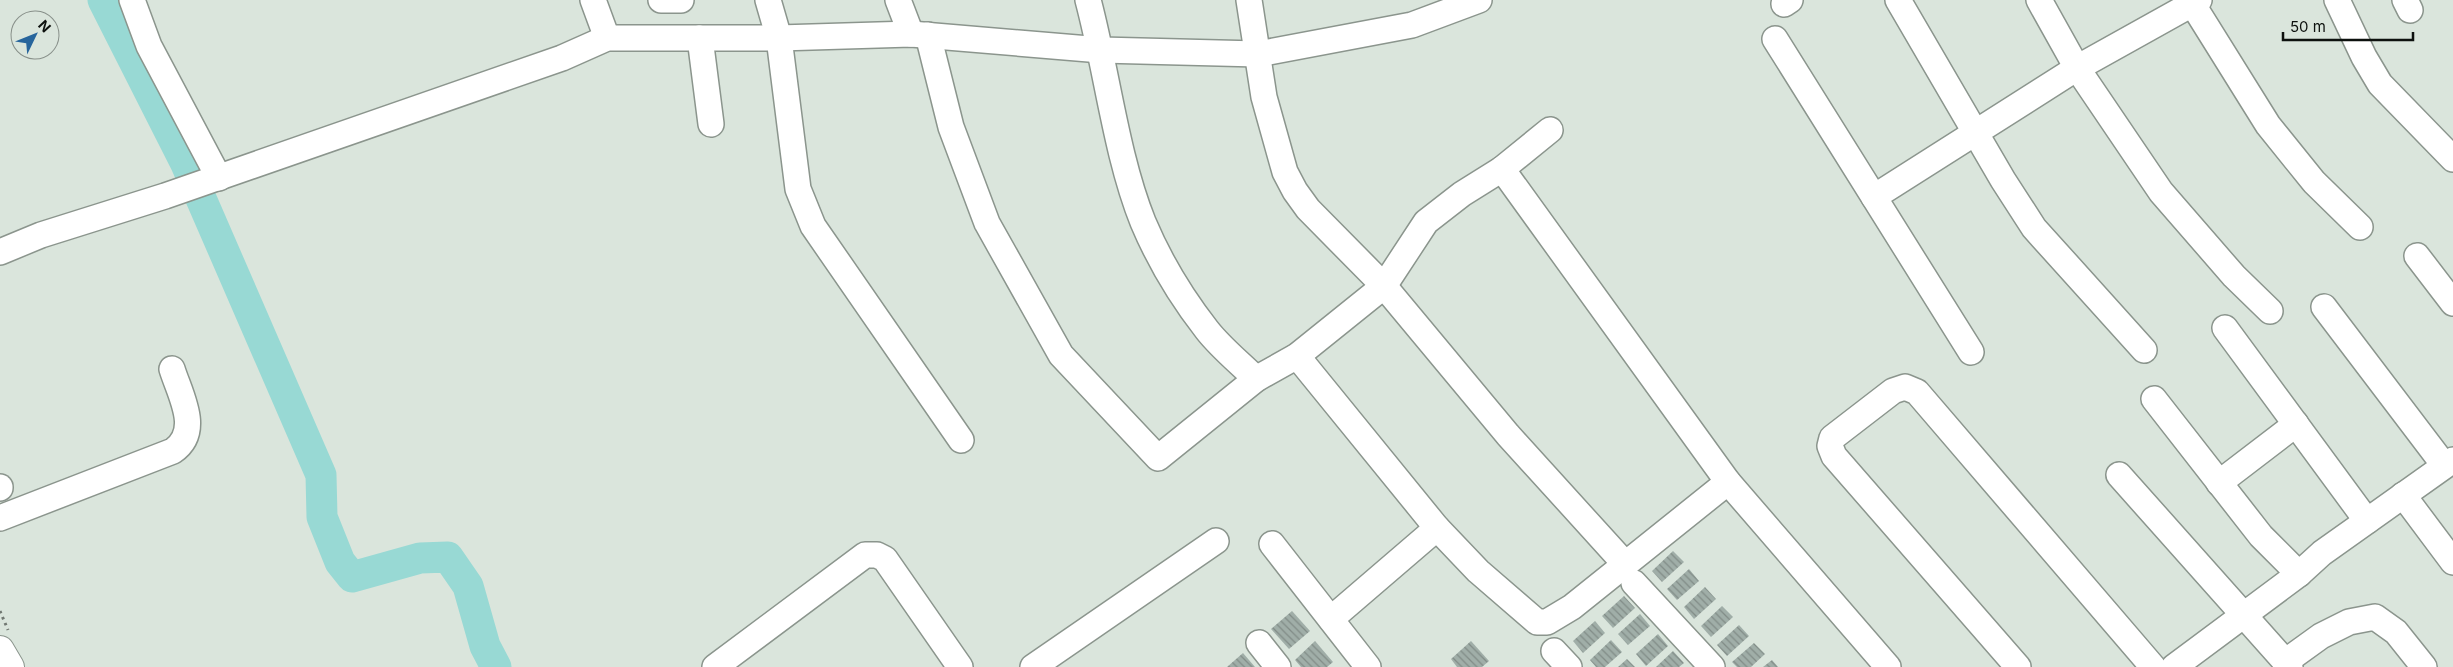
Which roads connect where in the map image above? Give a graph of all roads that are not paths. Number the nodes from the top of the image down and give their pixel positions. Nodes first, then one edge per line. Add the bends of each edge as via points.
1 (132, 0) edge
2 (593, 0) edge
3 (661, 0) edge
4 (681, 0) edge
5 (768, 0) edge
6 (898, 0) edge
7 (1088, 0) edge
8 (1249, 0) edge
9 (1479, 0) edge
10 (1898, 0) edge
11 (2039, 0) edge
12 (2338, 0) edge
13 (2194, 1) edge
14 (920, 34) junction
15 (607, 38) junction
16 (700, 38) junction
17 (778, 38) junction
18 (1775, 39) dead end
19 (1101, 50) junction
20 (1258, 54) junction
21 (2077, 68) junction
22 (711, 124) dead end
23 (1550, 130) dead end
24 (1974, 132) junction
25 (2453, 159) edge
26 (1502, 169) junction
27 (212, 180) junction
28 (1874, 197) junction
29 (2360, 227) dead end
30 (0, 252) edge
31 (2417, 256) dead end
32 (1384, 286) junction
33 (2453, 303) edge
34 (2324, 307) dead end
35 (2270, 311) dead end
36 (2225, 328) dead end
37 (2144, 350) dead end
38 (1971, 352) dead end
39 (1297, 356) junction
40 (172, 369) dead end
41 (1256, 379) junction
42 (2154, 399) dead end
43 (2296, 424) junction
44 (961, 440) dead end
45 (2449, 462) edge
46 (2119, 475) dead end
47 (1728, 482) junction
48 (2220, 483) junction
49 (2403, 495) junction
50 (0, 518) edge
51 (2368, 522) junction
52 (1437, 528) junction
53 (1216, 541) dead end
54 (1272, 544) dead end
55 (2453, 562) edge
56 (1630, 574) junction
57 (2299, 574) junction
58 (2243, 615) junction
59 (1331, 619) junction
60 (5, 639) edge
61 (1259, 643) dead end
62 (2287, 665) edge
63 (10, 667) edge
64 (715, 667) edge
65 (960, 667) edge
66 (1033, 667) edge
67 (1278, 667) edge
68 (1368, 667) edge
69 (1712, 667) edge
70 (1888, 667) edge
71 (2018, 667) edge
72 (2153, 667) edge
73 (2174, 667) edge
74 (2424, 667) edge

1 - 27 street via 149,46
2 - 15 street
3 - 4 street
5 - 17 street
6 - 14 street
7 - 19 street
8 - 20 street
9 - 20 street via 1412,25
10 - 24 street
11 - 21 street
12 - 25 street via 2380,84
13 - 21 street
13 - 29 street via 2268,125 2314,182
14 - 17 street
14 - 19 street
14 - 41 street via 987,222 1061,355 1158,458
15 - 16 street
15 - 27 street via 562,58
16 - 17 street
16 - 22 street
17 - 44 street via 798,189 813,226
18 - 28 street
19 - 20 street
19 - 41 street via 1125,164 1143,222 1170,274 1208,331
20 - 32 street via 1264,97 1285,172 1295,191 1308,209
21 - 24 street
21 - 35 street via 2161,192 2234,276
23 - 26 street
24 - 28 street
24 - 37 street via 2034,228
26 - 32 street via 1426,222
26 - 47 street
27 - 30 street via 41,235
28 - 38 street
31 - 33 street
32 - 39 street
32 - 56 street via 1508,436
34 - 45 street
36 - 43 street
39 - 41 street
39 - 52 street
40 - 50 street via 189,424 181,445
42 - 48 street
43 - 48 street
43 - 51 street
45 - 49 street
46 - 58 street
47 - 56 street
47 - 70 street
48 - 57 street via 2261,536
49 - 51 street
49 - 55 street
51 - 57 street via 2322,553
52 - 56 street via 1478,571 1537,622 1547,622
52 - 59 street
53 - 66 street
54 - 59 street
56 - 69 street
57 - 58 street
58 - 62 street
58 - 73 street
59 - 68 street
60 - 63 main road
61 - 67 street
62 - 74 street via 2321,636 2375,616 2396,632
64 - 65 street via 865,555 885,559
71 - 72 street via 1834,456 1830,446 1832,438 1893,391 1904,387 1916,392

